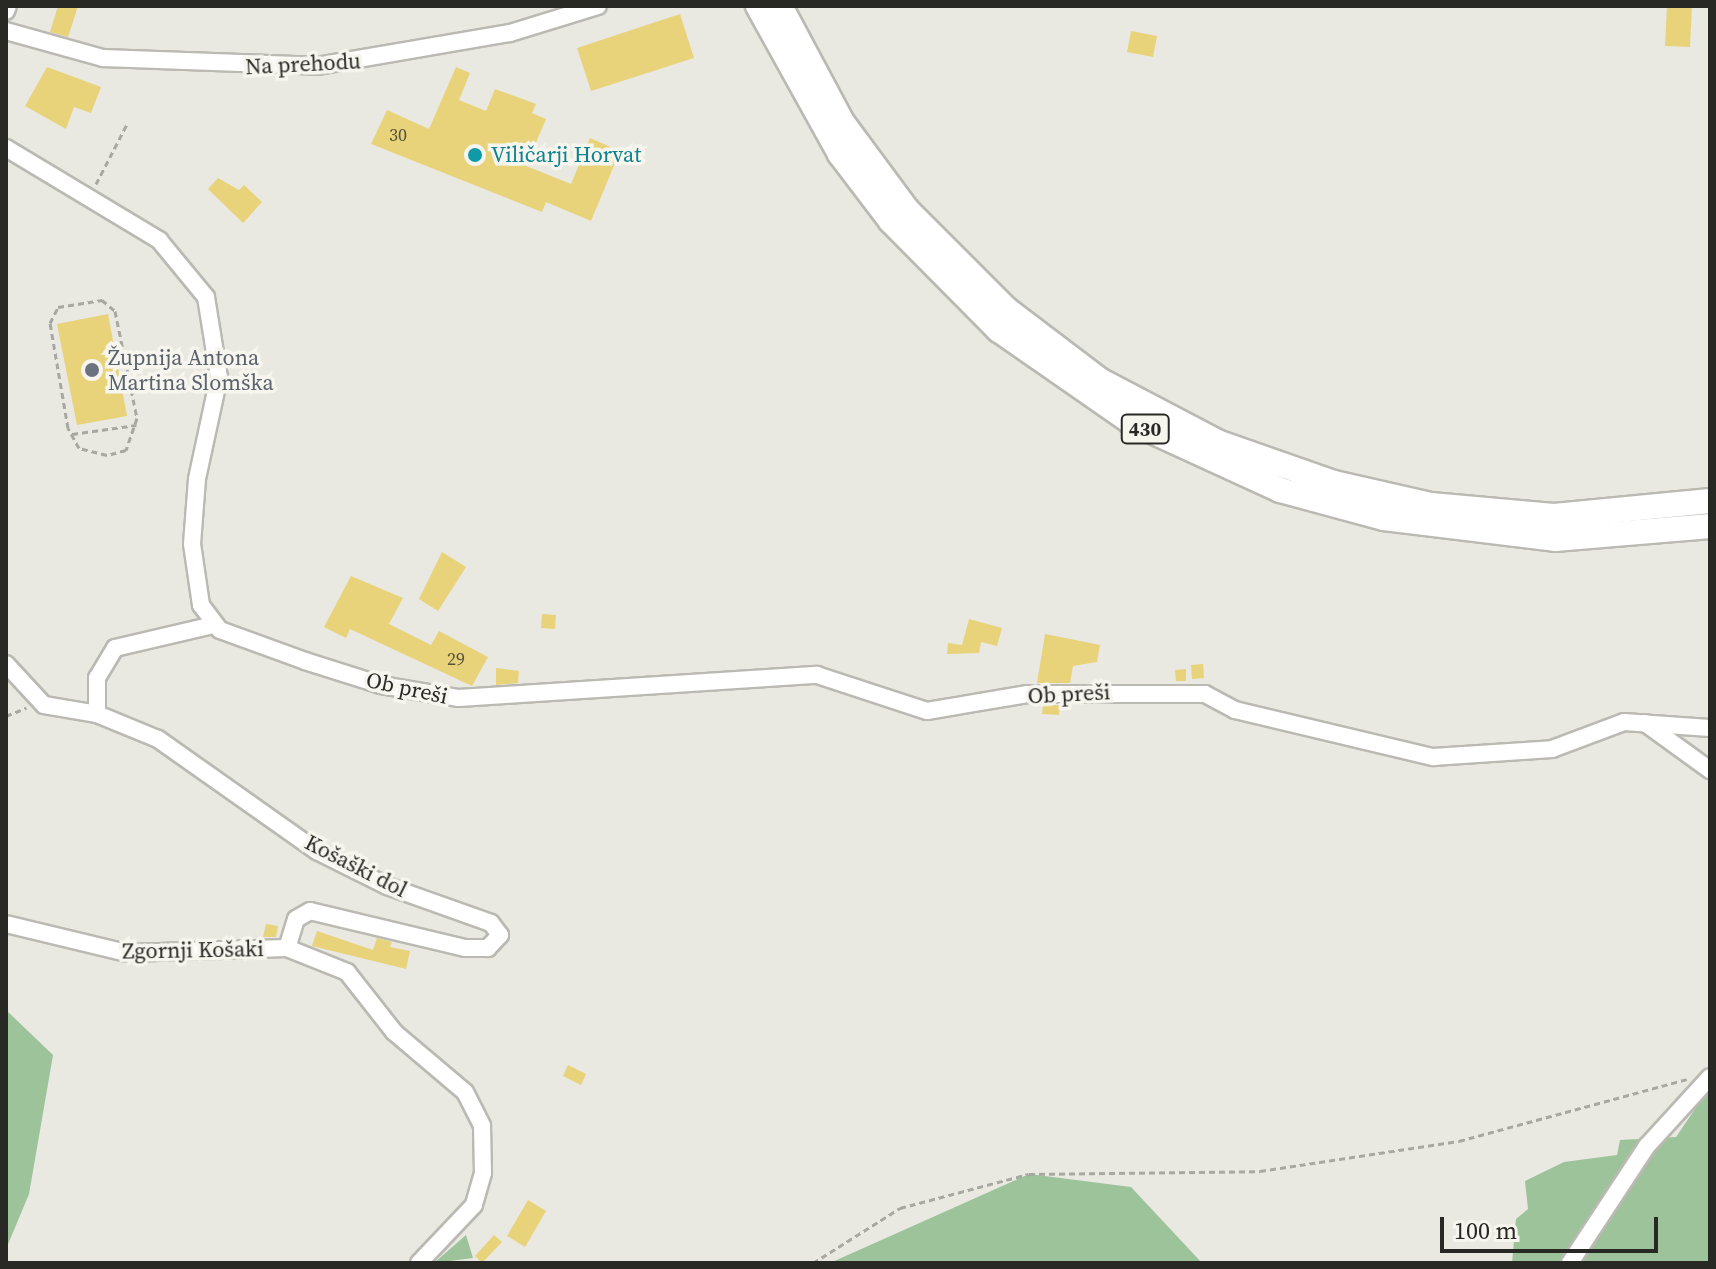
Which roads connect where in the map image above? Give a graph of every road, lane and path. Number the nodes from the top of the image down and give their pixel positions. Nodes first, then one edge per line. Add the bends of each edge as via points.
1 (598, 6) edge
2 (758, 6) edge
3 (780, 6) edge
4 (6, 31) edge
5 (127, 124) dead end
6 (6, 148) edge
7 (89, 195) junction
8 (136, 425) junction
9 (71, 434) junction
10 (1710, 501) edge
11 (1710, 526) edge
12 (213, 625) junction
13 (6, 664) edge
14 (40, 702) junction
15 (97, 714) junction
16 (6, 716) edge
17 (1643, 722) junction
18 (1710, 728) edge
19 (1710, 770) edge
20 (6, 924) edge
21 (287, 948) junction
22 (1703, 1077) edge
23 (419, 1263) edge
24 (813, 1263) edge
25 (1570, 1263) edge

1 - 4 street, Na prehodu via 470,41 317,66 103,58
2 - 11 highway, 430 via 840,154 901,232 999,330 1130,421 1280,490 1384,518 1555,539
3 - 10 highway, 430 via 842,122 907,210 1006,309 1101,381 1217,442 1334,483 1431,505 1554,516
5 - 7 path
6 - 7 street
7 - 12 street via 187,267 215,322 219,377 192,544 201,605
8 - 9 path
8 - 9 path via 126,450 107,455 89,455
8 - 9 path via 115,311 102,300 58,307 50,323
12 - 15 street via 115,648 97,678
12 - 17 street, Ob preši via 381,685 434,696 817,675 927,711 1028,694 1148,690 1205,694 1235,710 1433,757 1552,749 1599,726
13 - 14 street
14 - 15 street, Košaški dol
14 - 16 path
15 - 21 street, Košaški dol via 158,739 317,851 387,886 491,923 500,935 488,948 465,948 310,911 296,919
17 - 18 street, Ob preši
17 - 19 street
20 - 21 street, Zgornji Košaki via 127,953
21 - 23 street, Zgornji Košaki via 347,972 394,1032 475,1106 484,1149 474,1205
22 - 24 path via 1459,1141 1260,1171 1029,1174 900,1208
22 - 25 street via 1647,1146

